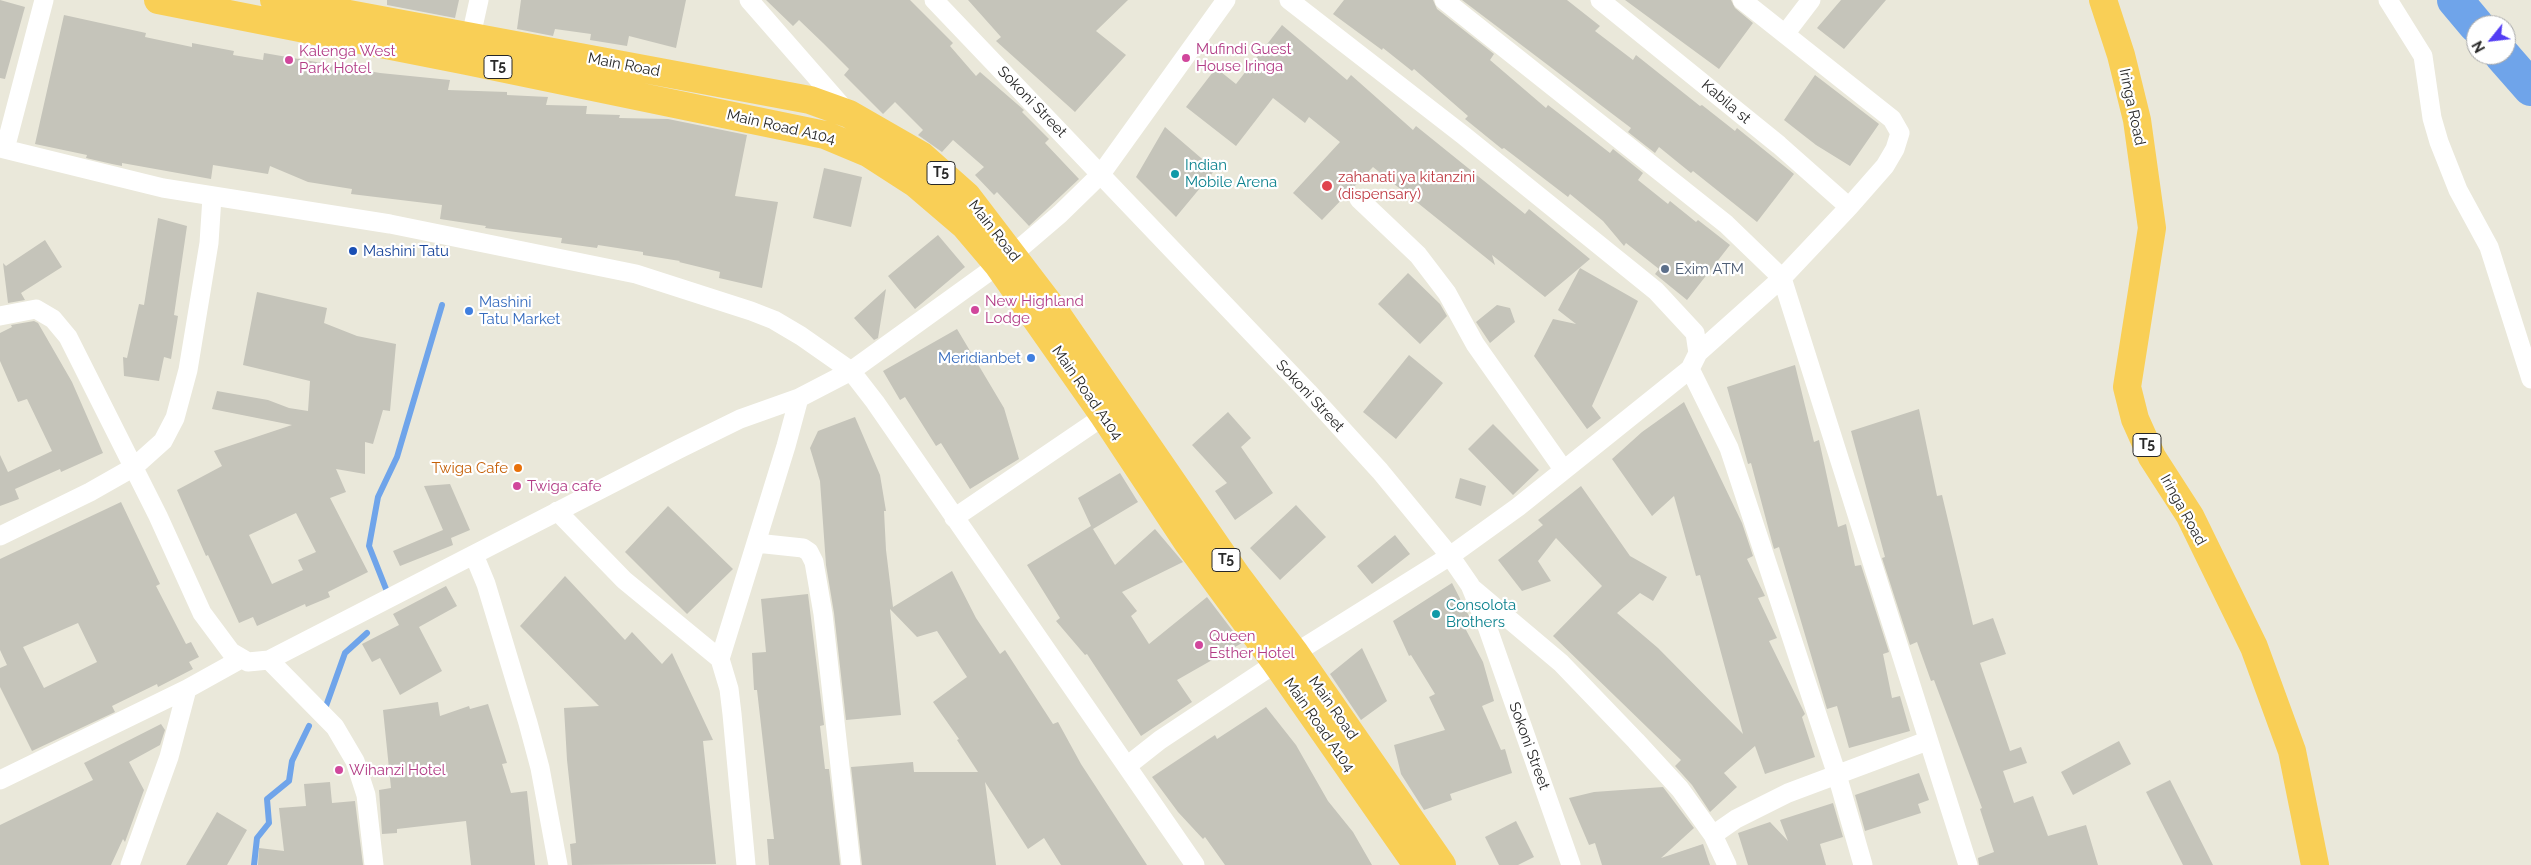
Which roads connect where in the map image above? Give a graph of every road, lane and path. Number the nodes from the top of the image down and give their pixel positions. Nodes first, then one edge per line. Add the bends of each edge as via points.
1 (44, 0) edge
2 (158, 0) edge
3 (274, 0) edge
4 (479, 0) edge
5 (749, 0) edge
6 (934, 0) edge
7 (1226, 0) edge
8 (1290, 0) edge
9 (1444, 0) edge
10 (1600, 0) edge
11 (1742, 0) edge
12 (1811, 0) edge
13 (2103, 0) edge
14 (2388, 0) edge
15 (1784, 34) junction
16 (471, 36) junction
17 (849, 114) junction
18 (836, 139) junction
19 (2, 148) edge
20 (1101, 174) junction
21 (212, 197) junction
22 (1359, 199) dead end
23 (1849, 208) junction
24 (1005, 260) junction
25 (1782, 278) junction
26 (0, 316) edge
27 (1694, 361) junction
28 (851, 371) junction
29 (2531, 379) edge
30 (799, 398) junction
31 (1104, 416) junction
32 (134, 467) junction
33 (1563, 468) junction
34 (557, 511) junction
35 (954, 518) junction
36 (0, 536) edge
37 (756, 543) junction
38 (474, 555) junction
39 (1450, 556) junction
40 (1470, 585) junction
41 (1286, 658) junction
42 (241, 659) junction
43 (720, 659) junction
44 (269, 660) junction
45 (187, 689) junction
46 (1927, 742) junction
47 (1127, 766) junction
48 (1837, 775) junction
49 (0, 780) edge
50 (1712, 836) junction
51 (130, 865) edge
52 (374, 865) edge
53 (558, 865) edge
54 (746, 865) edge
55 (851, 865) edge
56 (1195, 865) edge
57 (1417, 865) edge
58 (1442, 865) edge
59 (1571, 865) edge
60 (1727, 865) edge
61 (1863, 865) edge
62 (1968, 865) edge
63 (2315, 865) edge

1 - 19 street
2 - 18 highway, Main Road A104 / T5 via 467,60
3 - 16 highway, Main Road / T5
4 - 16 street
5 - 17 street
6 - 20 street, Sokoni Street
7 - 20 street
8 - 27 street via 1656,291 1695,333
9 - 25 street via 1726,224
10 - 23 street, Kabila st via 1756,127
11 - 15 street
12 - 15 street
13 - 63 highway, Iringa Road / T5 via 2137,120 2152,228 2127,387 2135,419 2152,457 2190,516 2254,647 2292,751
14 - 29 street via 2422,56 2439,142 2458,190 2489,248
15 - 23 street via 1892,119 1900,133 1885,166
16 - 17 highway, Main Road / T5 via 810,100
17 - 18 street
17 - 24 highway, Main Road / T5 via 922,156 967,196
18 - 24 highway, Main Road A104 / T5 via 868,153 916,184
19 - 21 street
20 - 24 street
20 - 39 street, Sokoni Street via 1308,392 1380,471
21 - 28 street via 390,224 636,274 774,320
21 - 32 street via 201,302 175,418 163,441
22 - 33 street via 1394,230 1430,270 1447,293 1475,344
23 - 25 street
24 - 28 street
24 - 31 highway, Main Road A104 / T5
24 - 41 highway, Main Road / T5 via 1054,310 1237,576
25 - 27 street
25 - 46 street
26 - 32 street via 36,309 53,318 68,337
27 - 33 street
27 - 48 street via 1729,448
28 - 30 street
28 - 35 street
30 - 34 street via 740,419
30 - 37 street
31 - 35 street
31 - 41 highway, Main Road A104 / T5 via 1188,543
32 - 36 street
32 - 42 street via 202,613 216,634
33 - 39 street via 1518,507
34 - 38 street
34 - 43 street via 624,580
35 - 47 street
37 - 43 street
37 - 55 street via 803,548 814,562 823,614
38 - 44 street
38 - 53 street via 486,584 528,723
39 - 40 street, Sokoni Street
39 - 41 street
40 - 50 street via 1562,663 1680,789
40 - 59 street, Sokoni Street
41 - 47 street via 1160,740
41 - 57 highway, Main Road A104 / T5
41 - 58 highway, Main Road / T5
42 - 44 street via 248,662
42 - 45 street
43 - 54 street via 729,689
44 - 52 street via 335,727 355,761 366,795
45 - 49 street
45 - 51 street via 169,757
46 - 48 street
46 - 62 street
47 - 56 street
48 - 50 street via 1755,808
48 - 61 street
50 - 60 street

